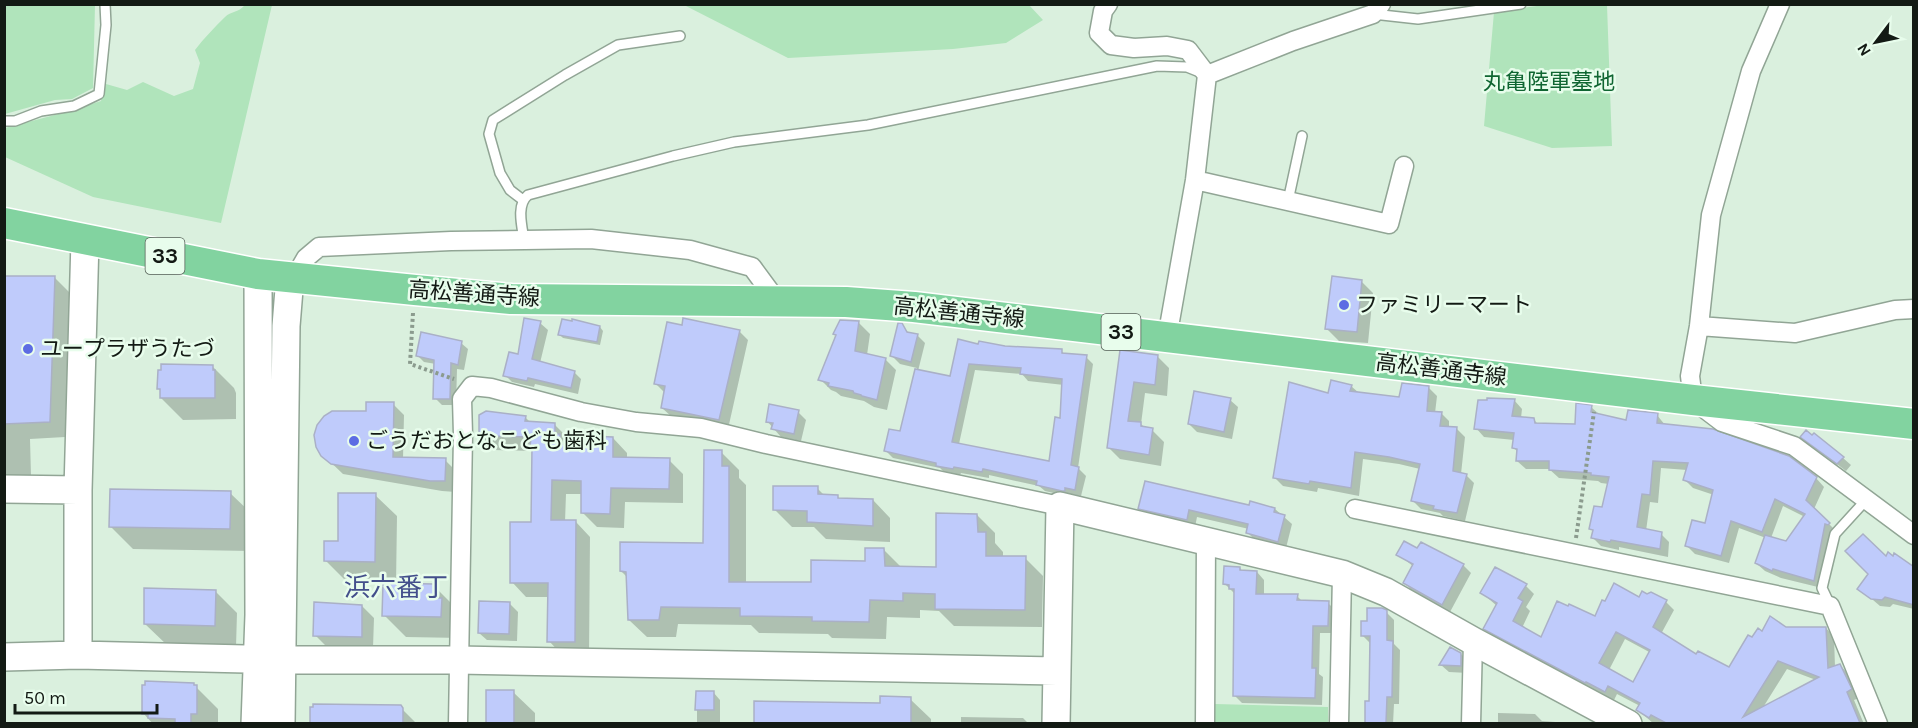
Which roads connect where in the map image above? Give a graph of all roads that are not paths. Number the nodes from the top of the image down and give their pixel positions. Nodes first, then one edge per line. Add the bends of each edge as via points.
1 (105, 4) edge
2 (1108, 4) edge
3 (1521, 4) edge
4 (1780, 4) edge
5 (1377, 9) edge
6 (680, 36) dead end
7 (1207, 75) junction
8 (4, 120) edge
9 (1302, 136) dead end
10 (1404, 166) dead end
11 (1195, 180) junction
12 (523, 200) junction
13 (1288, 201) junction
14 (4, 222) edge
15 (85, 240) junction
16 (524, 240) junction
17 (258, 274) junction
18 (292, 277) junction
19 (777, 301) junction
20 (1914, 309) edge
21 (1699, 326) junction
22 (1167, 338) junction
23 (1693, 400) junction
24 (1914, 424) edge
25 (4, 489) edge
26 (78, 489) junction
27 (1866, 500) junction
28 (1060, 506) junction
29 (1355, 509) dead end
30 (1914, 535) edge
31 (1206, 541) junction
32 (1342, 574) junction
33 (1830, 606) junction
34 (1473, 641) junction
35 (78, 655) junction
36 (4, 657) edge
37 (269, 660) junction
38 (458, 660) junction
39 (1057, 671) junction
40 (1602, 717) edge
41 (255, 723) edge
42 (281, 723) edge
43 (458, 723) edge
44 (1056, 723) edge
45 (1204, 723) edge
46 (1339, 723) edge
47 (1471, 723) edge
48 (1628, 723) edge
49 (1878, 723) edge

1 - 8 lane via 99,94 74,106 41,111 15,121
2 - 7 street via 1099,33 1111,45 1188,50
3 - 5 lane via 1418,19
4 - 21 street via 1751,71 1711,215
5 - 7 street
6 - 12 lane via 618,45 493,120 489,134 500,173 510,190
7 - 11 street
7 - 12 lane via 1187,67 1157,66 868,125 734,142 627,167 528,195
9 - 13 lane
10 - 13 street via 1389,224
11 - 13 street
11 - 22 street
12 - 16 lane
14 - 15 main road, 高松善通寺線 / 33
15 - 17 main road, 高松善通寺線 / 33
15 - 26 street
16 - 18 street via 319,247
16 - 19 street via 591,239 690,250 752,267
17 - 18 main road, 高松善通寺線 / 33
17 - 37 street via 259,615
18 - 19 main road, 高松善通寺線 / 33 via 511,299
18 - 37 street via 286,326
19 - 22 main road, 高松善通寺線 / 33 via 914,307
20 - 21 street via 1795,333
21 - 23 street via 1690,376
22 - 23 main road, 高松善通寺線 / 33
23 - 24 main road, 高松善通寺線 / 33
23 - 27 street via 1722,422 1794,446
25 - 26 street
26 - 35 street
27 - 30 street
27 - 33 lane via 1834,534 1822,588
28 - 31 street
28 - 38 street via 701,428 581,412 472,386 462,399
28 - 39 street
29 - 33 street
31 - 32 street
31 - 45 street
32 - 34 street via 1386,592
32 - 46 street
33 - 49 street
34 - 40 street
34 - 47 street
35 - 36 street
35 - 37 street
37 - 38 street
37 - 41 street
37 - 42 street
38 - 39 street
38 - 43 street
39 - 44 street
40 - 48 street

